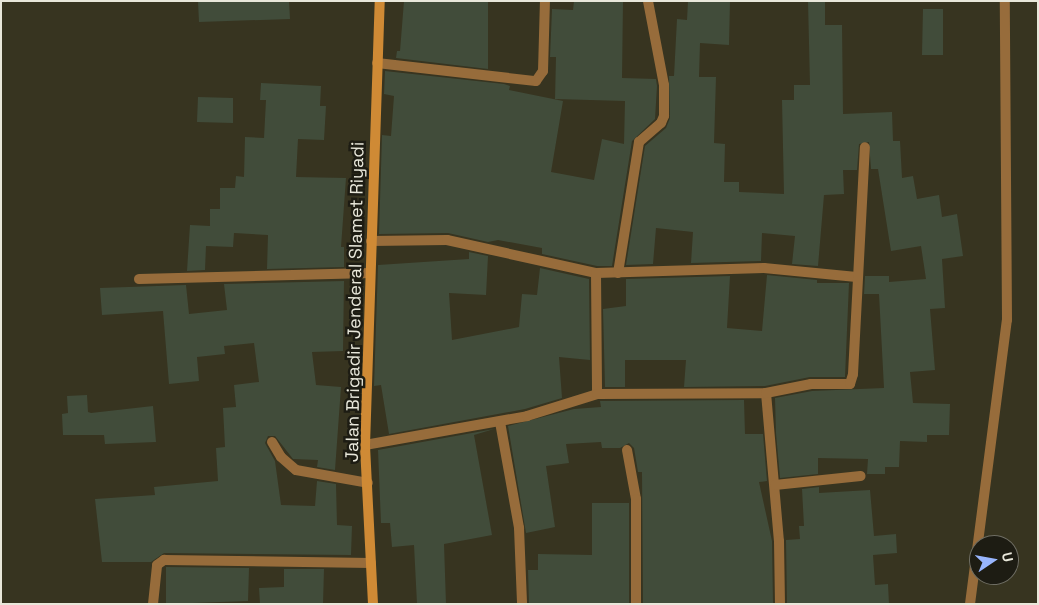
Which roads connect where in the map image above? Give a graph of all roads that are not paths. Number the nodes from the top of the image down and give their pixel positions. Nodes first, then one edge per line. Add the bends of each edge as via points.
1 (380, 1) edge
2 (545, 1) edge
3 (648, 1) edge
4 (1005, 1) edge
5 (378, 63) junction
6 (865, 147) dead end
7 (371, 241) junction
8 (370, 273) junction
9 (596, 273) junction
10 (618, 273) junction
11 (857, 277) junction
12 (139, 279) dead end
13 (766, 393) junction
14 (597, 394) junction
15 (500, 422) junction
16 (272, 442) dead end
17 (366, 445) junction
18 (626, 450) dead end
19 (860, 476) dead end
20 (368, 483) junction
21 (775, 485) junction
22 (371, 563) junction
23 (153, 604) edge
24 (373, 604) edge
25 (522, 604) edge
26 (636, 604) edge
27 (780, 604) edge
28 (970, 604) edge

1 - 5 main road, Jalan Brigadir Jenderal Slamet Riyadi
2 - 5 street via 543,70 536,81
3 - 10 street via 664,85 664,116 661,123 639,142
4 - 28 street via 1007,320
5 - 7 main road, Jalan Brigadir Jenderal Slamet Riyadi
6 - 11 street
7 - 8 main road, Jalan Brigadir Jenderal Slamet Riyadi
7 - 9 street via 447,240
8 - 12 street
8 - 17 main road, Jalan Brigadir Jenderal Slamet Riyadi
9 - 10 street
9 - 14 street
10 - 11 street via 764,268
11 - 13 street via 850,384 811,384
13 - 14 street
13 - 21 street
14 - 15 street
15 - 17 street
15 - 25 street via 519,528
16 - 20 street via 281,457 296,470
17 - 20 main road, Jalan Brigadir Jenderal Slamet Riyadi
18 - 26 street via 636,499
19 - 21 street
20 - 22 main road, Jalan Brigadir Jenderal Slamet Riyadi
21 - 27 street
22 - 23 street via 164,560 157,565
22 - 24 main road, Jalan Brigadir Jenderal Slamet Riyadi

